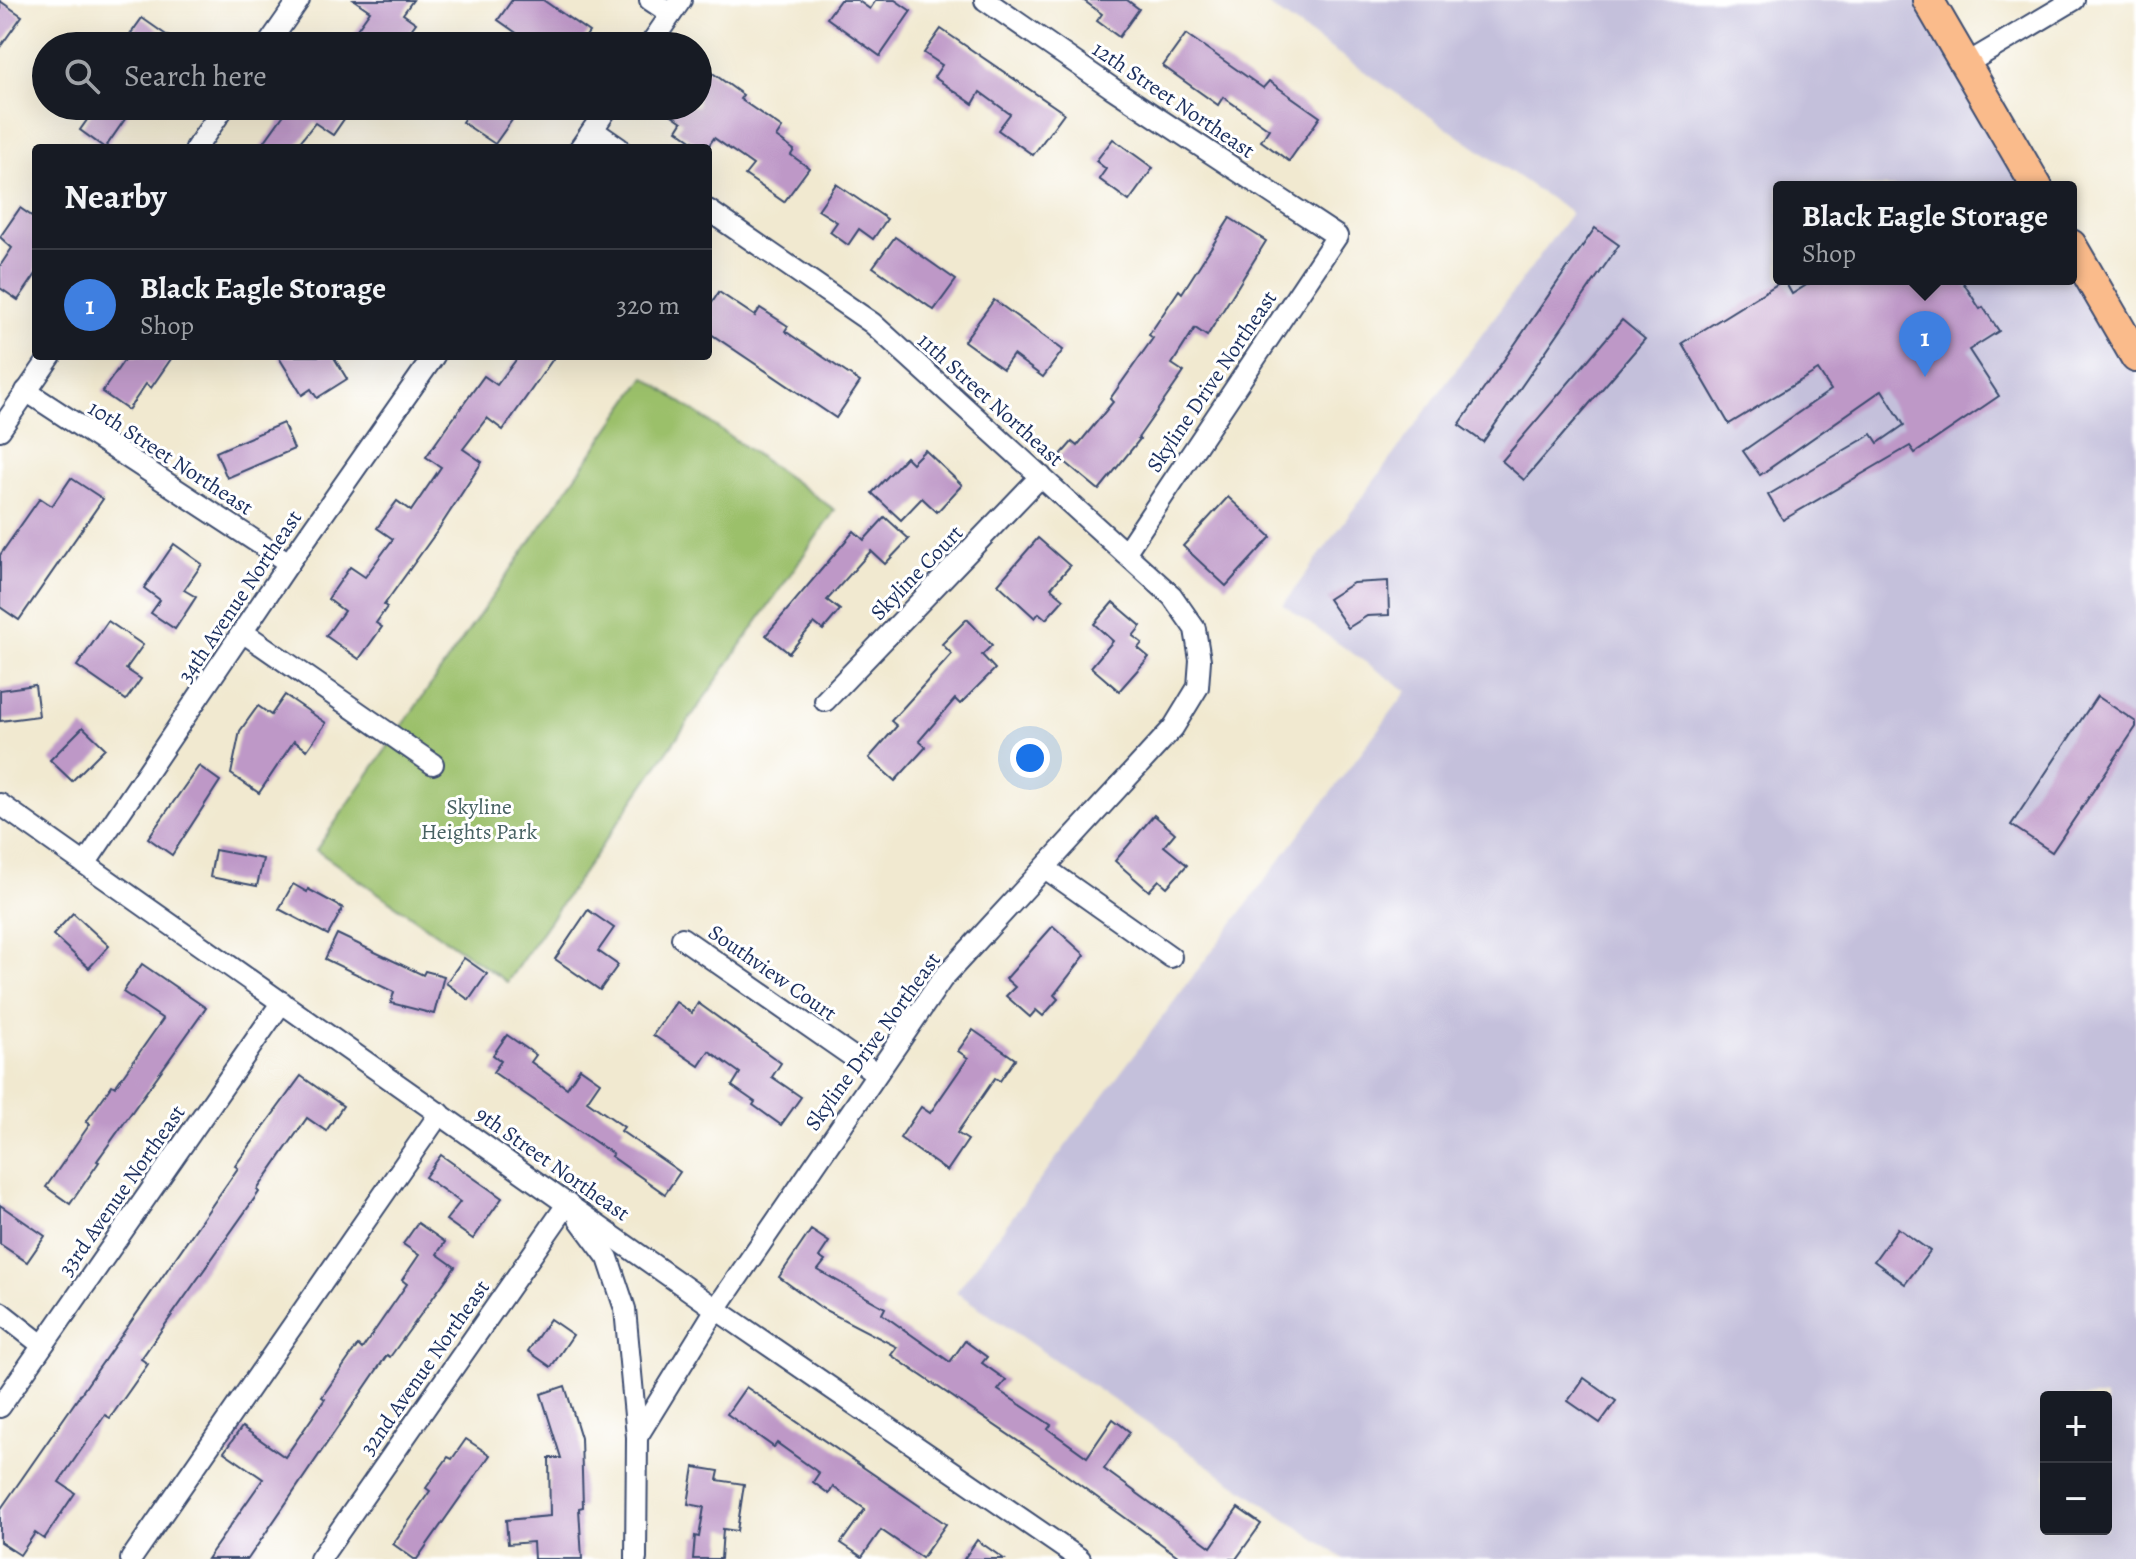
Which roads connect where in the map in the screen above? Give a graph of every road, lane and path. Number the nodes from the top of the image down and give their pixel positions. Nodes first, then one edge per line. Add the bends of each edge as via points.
1 (299, 0) edge
2 (650, 0) edge
3 (985, 0) edge
4 (1928, 0) edge
5 (2074, 0) edge
6 (676, 7) edge
7 (277, 32) edge
8 (659, 32) edge
9 (1966, 64) junction
10 (215, 120) edge
11 (600, 120) edge
12 (593, 130) junction
13 (199, 144) edge
14 (583, 144) edge
15 (613, 144) edge
16 (2034, 181) edge
17 (712, 213) edge
18 (1337, 236) joint
19 (2077, 255) edge
20 (2136, 357) edge
21 (48, 360) edge
22 (431, 360) edge
23 (26, 391) junction
24 (0, 430) edge
25 (1041, 476) junction
26 (1125, 553) junction
27 (289, 563) junction
28 (244, 633) junction
29 (1200, 660) joint
30 (825, 701) dead end
31 (433, 764) dead end
32 (0, 804) edge
33 (85, 864) junction
34 (1045, 868) junction
35 (682, 938) dead end
36 (1171, 957) dead end
37 (282, 1002) junction
38 (876, 1073) junction
39 (440, 1113) junction
40 (568, 1203) junction
41 (716, 1309) junction
42 (0, 1312) edge
43 (42, 1345) junction
44 (0, 1407) edge
45 (637, 1437) junction
46 (1066, 1555) edge
47 (131, 1559) edge
48 (320, 1559) edge
49 (636, 1559) edge

1 - 7 street
2 - 6 street
3 - 18 street, 12th Street Northeast
4 - 9 highway
5 - 9 street
6 - 8 street
9 - 16 highway
10 - 13 street
11 - 12 street
12 - 14 street
12 - 15 street
17 - 25 street, 11th Street Northeast via 872,323
18 - 26 street, Skyline Drive Northeast
19 - 20 highway
21 - 23 street
22 - 27 street, 34th Avenue Northeast
23 - 24 street
23 - 27 street, 10th Street Northeast
25 - 26 street, 11th Street Northeast
25 - 30 street, Skyline Court
26 - 29 street, 11th Street Northeast via 1172,596 1195,629
27 - 28 street, 34th Avenue Northeast
28 - 31 street
28 - 33 street, 34th Avenue Northeast
29 - 34 street, Skyline Drive Northeast via 1198,687 1173,728
32 - 33 street, 9th Street Northeast
33 - 37 street, 9th Street Northeast
34 - 36 street
34 - 38 street, Skyline Drive Northeast via 942,979
35 - 38 street, Southview Court
37 - 39 street, 9th Street Northeast
37 - 43 street, 33rd Avenue Northeast
38 - 41 street, Skyline Drive Northeast
39 - 40 street, 9th Street Northeast
39 - 47 street
40 - 41 street, 9th Street Northeast
40 - 45 street via 608,1258 625,1309
40 - 48 street, 32nd Avenue Northeast
41 - 45 street, Skyline Drive Northeast
41 - 46 street, 9th Street Northeast
42 - 43 street
43 - 44 street, 33rd Avenue Northeast
45 - 49 street

